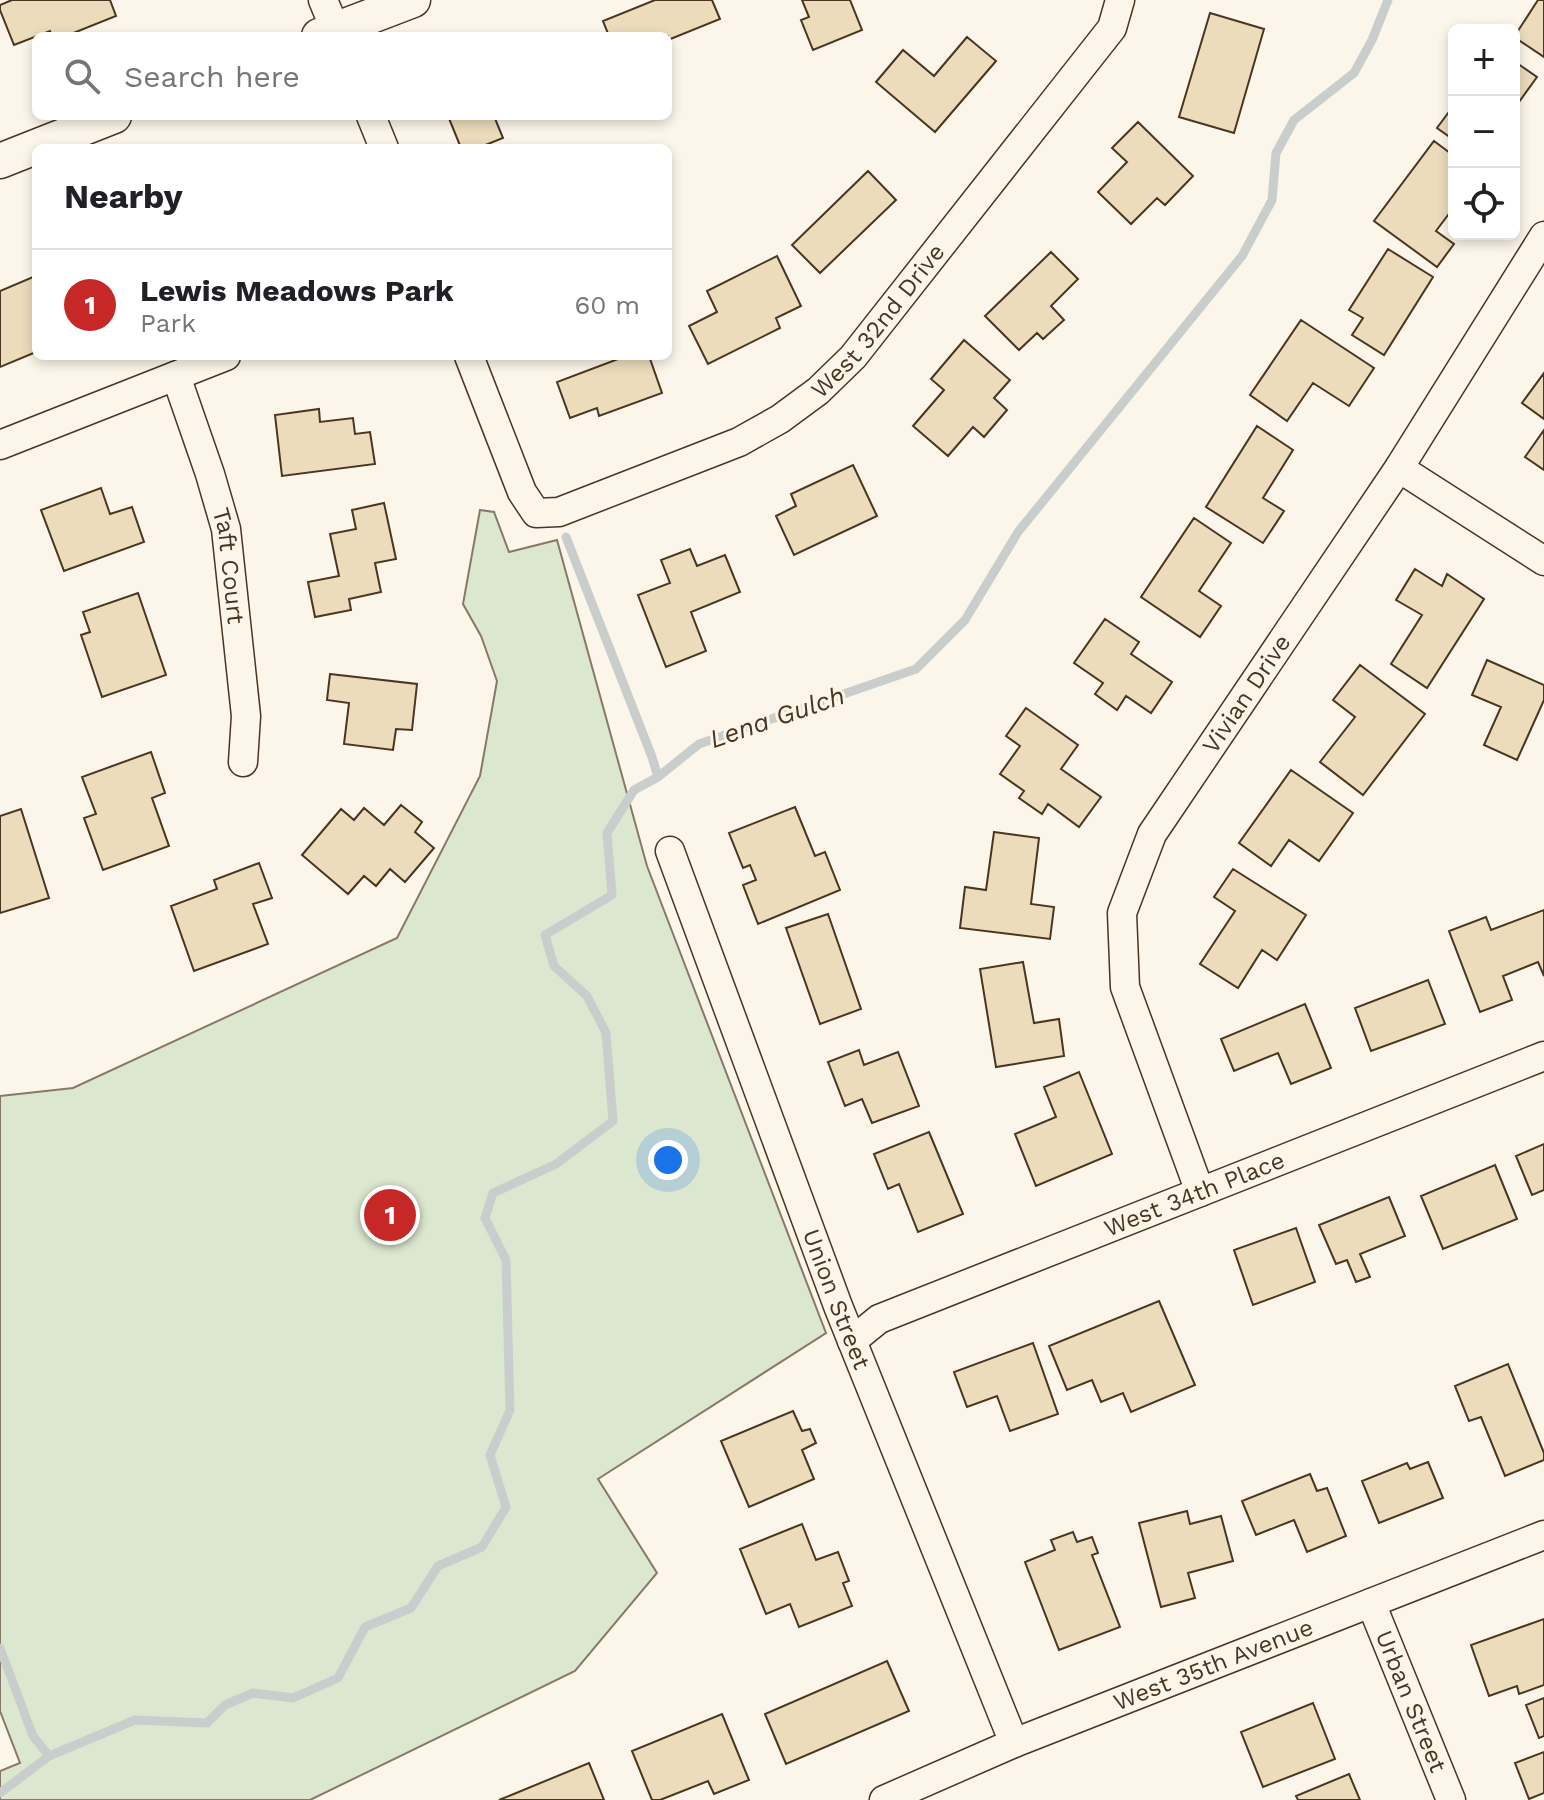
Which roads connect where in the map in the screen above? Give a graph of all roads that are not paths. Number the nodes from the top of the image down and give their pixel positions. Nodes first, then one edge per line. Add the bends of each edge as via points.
1 (413, 0) edge
2 (1120, 0) edge
3 (329, 25) edge
4 (104, 120) edge
5 (373, 120) edge
6 (43, 144) edge
7 (382, 144) edge
8 (32, 148) edge
9 (0, 161) edge
10 (1544, 236) edge
11 (216, 360) edge
12 (471, 360) edge
13 (176, 376) junction
14 (0, 445) edge
15 (1399, 468) junction
16 (1544, 561) edge
17 (243, 762) dead end
18 (670, 851) dead end
19 (1544, 1056) edge
20 (1200, 1192) junction
21 (852, 1341) junction
22 (1544, 1535) edge
23 (1371, 1603) junction
24 (1014, 1743) junction
25 (884, 1800) edge
26 (1451, 1800) edge

1 - 3 street
2 - 12 street, West 32nd Drive via 1112,28 853,357 818,391 739,442 559,512 536,513 522,492
4 - 6 street
5 - 7 street
8 - 9 street
10 - 15 street, Vivian Drive
11 - 13 street
13 - 14 street
13 - 17 street, Taft Court via 226,529 246,716
15 - 16 street
15 - 20 street, Vivian Drive via 1152,834 1122,913 1125,987
18 - 21 street, Union Street
19 - 20 street, West 34th Place
20 - 21 street, West 34th Place via 879,1319
21 - 24 street, Union Street
22 - 23 street, West 35th Avenue
23 - 24 street, West 35th Avenue
23 - 26 street, Urban Street
24 - 25 street, West 35th Avenue

